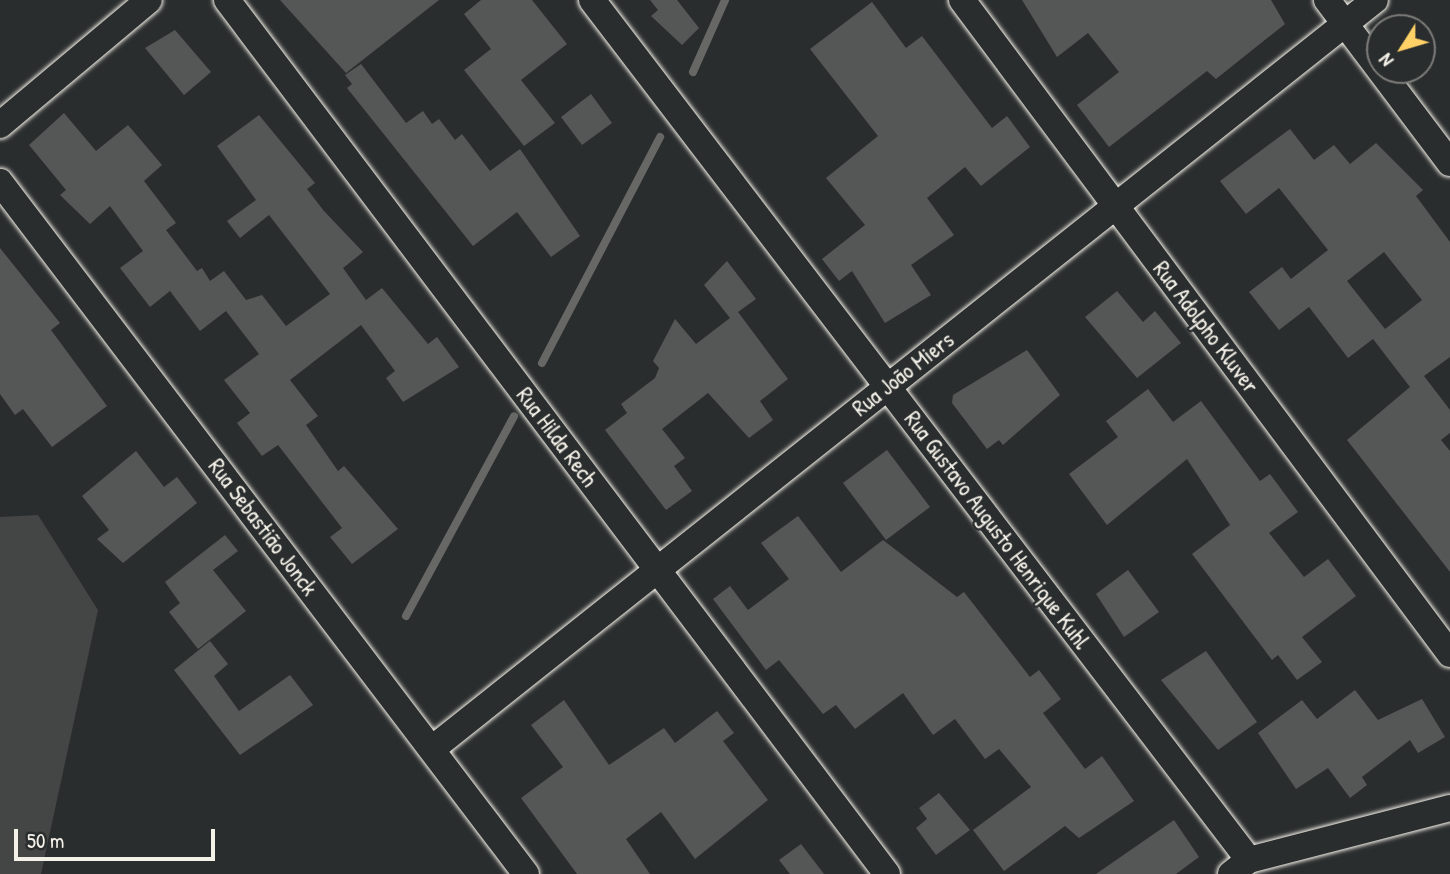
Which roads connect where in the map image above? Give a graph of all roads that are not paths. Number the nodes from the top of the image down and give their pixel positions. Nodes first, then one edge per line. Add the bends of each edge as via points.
1 (149, 0) edge
2 (227, 0) edge
3 (592, 0) edge
4 (962, 0) edge
5 (1327, 0) edge
6 (1375, 0) edge
7 (1345, 24) junction
8 (0, 125) edge
9 (1450, 163) edge
10 (0, 181) edge
11 (1115, 206) junction
12 (888, 387) junction
13 (657, 570) junction
14 (1450, 654) edge
15 (432, 749) junction
16 (1450, 808) edge
17 (1240, 867) edge
18 (526, 874) edge
19 (887, 874) edge

1 - 8 street
2 - 13 street, Rua Hilda Rech
3 - 12 street, Rua Gustavo Augusto Henrique Kuhl
4 - 11 street, Rua Adolpho Kluver
5 - 7 street
6 - 7 street, Rua João Miers
7 - 9 street
7 - 11 street, Rua João Miers
10 - 15 street, Rua Sebastião Jonck
11 - 12 street, Rua João Miers
11 - 14 street, Rua Adolpho Kluver
12 - 13 street, Rua João Miers
12 - 17 street, Rua Gustavo Augusto Henrique Kuhl
13 - 15 street, Rua João Miers
13 - 19 street, Rua Hilda Rech
15 - 18 street, Rua Sebastião Jonck
16 - 17 street

